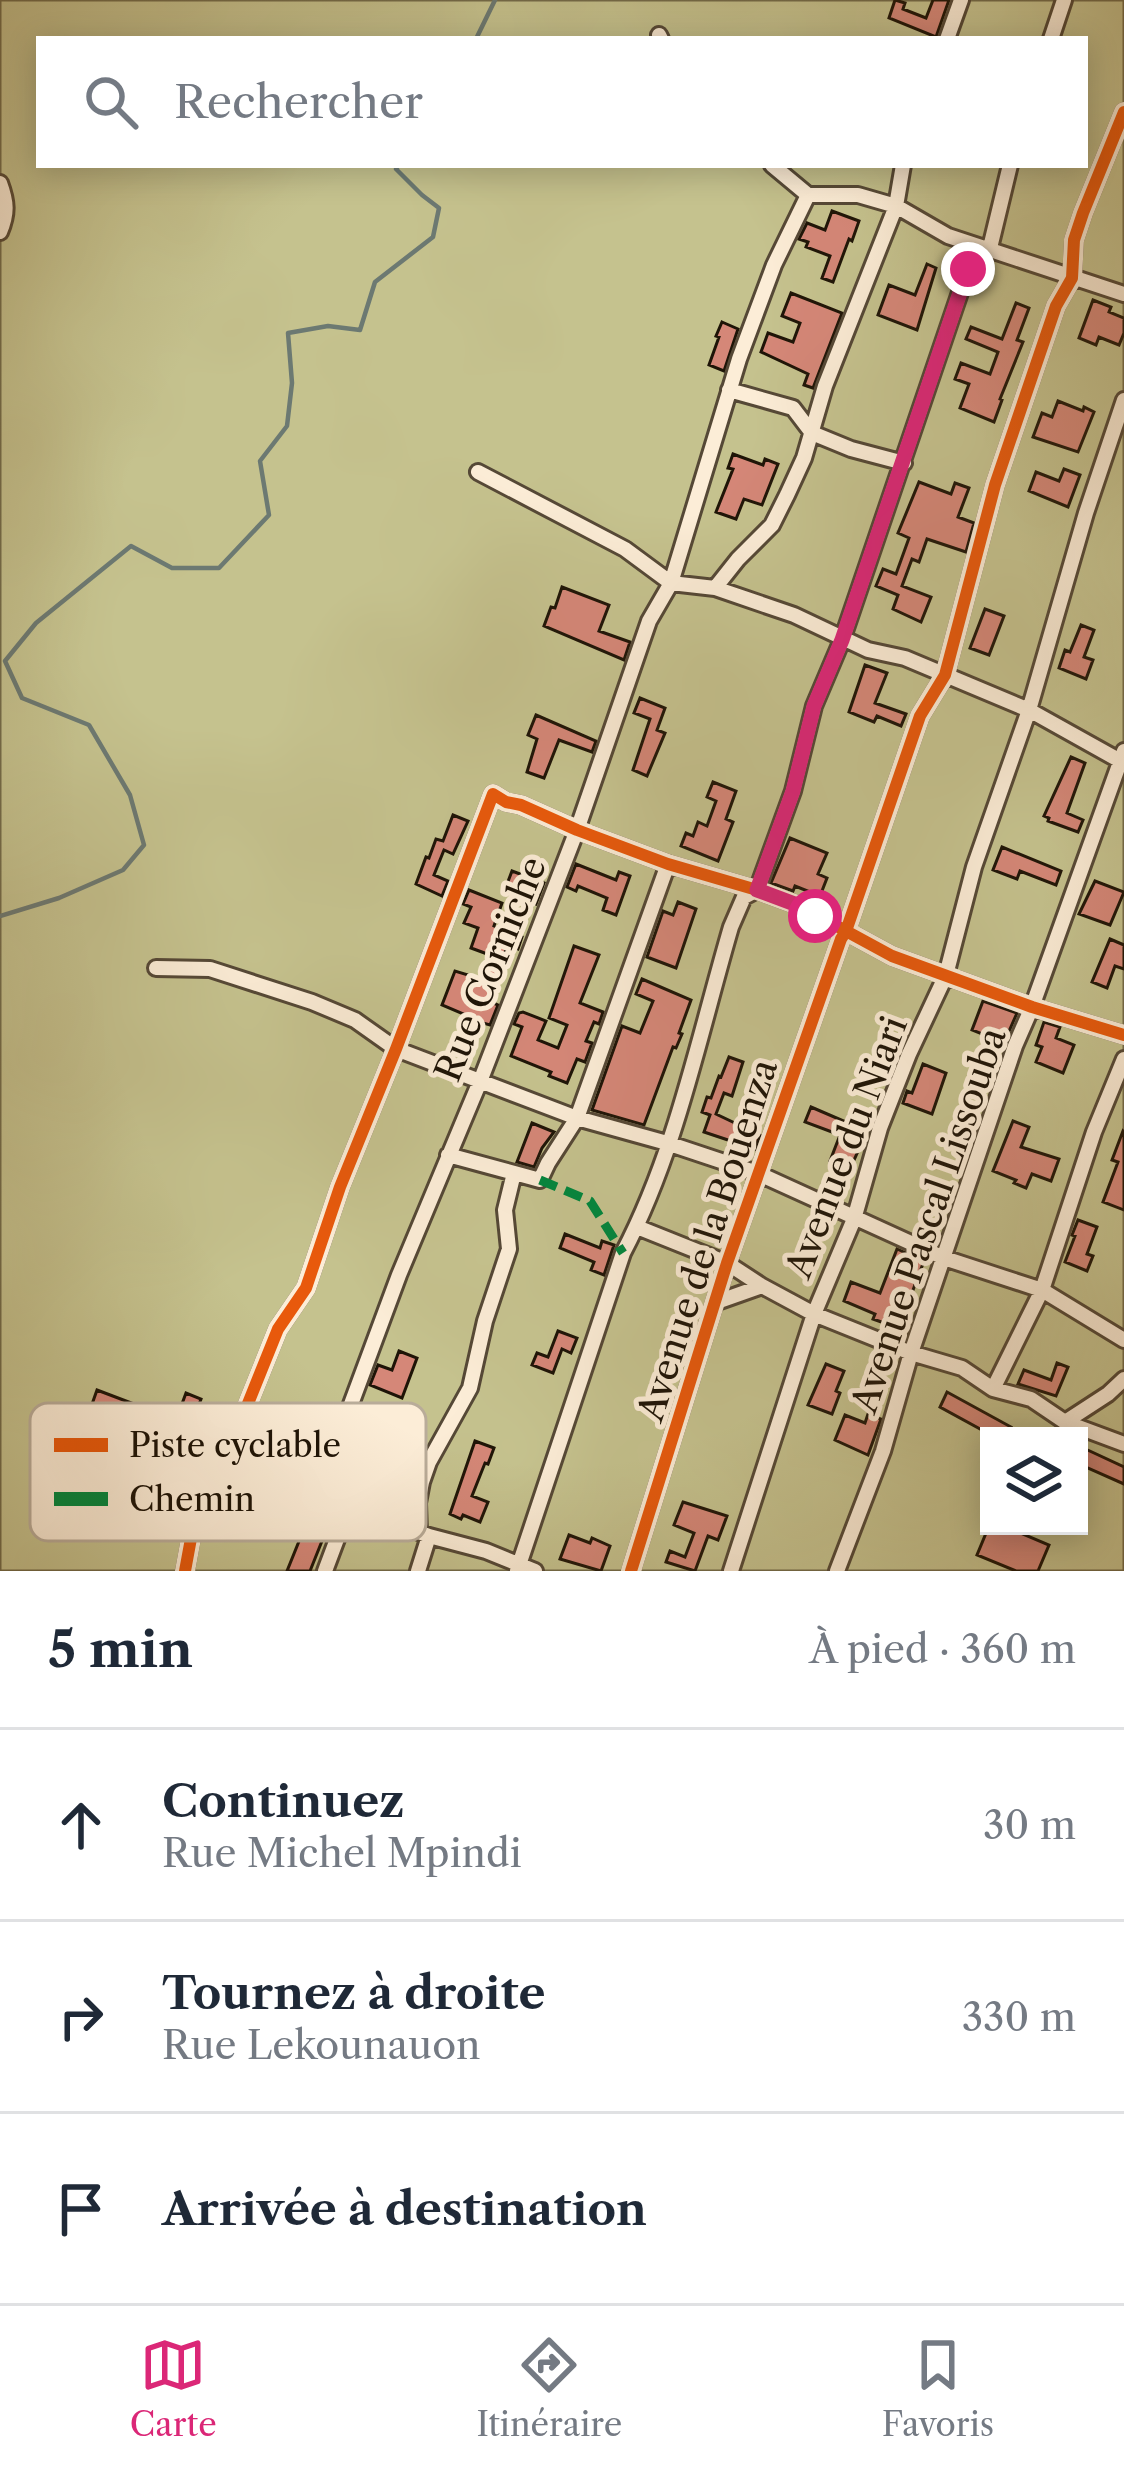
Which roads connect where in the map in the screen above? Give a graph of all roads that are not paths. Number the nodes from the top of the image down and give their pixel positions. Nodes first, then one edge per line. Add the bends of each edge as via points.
1 (961, 0) edge
2 (1064, 0) edge
3 (948, 36) edge
4 (1052, 36) edge
5 (1124, 112) edge
6 (776, 168) edge
7 (902, 168) edge
8 (1009, 168) edge
9 (0, 183) edge
10 (808, 195) junction
11 (896, 206) junction
12 (0, 232) edge
13 (989, 252) junction
14 (1072, 278) junction
15 (1124, 294) edge
16 (728, 390) junction
17 (1124, 400) edge
18 (812, 433) junction
19 (904, 463) junction
20 (478, 472) dead end
21 (671, 583) junction
22 (715, 588) junction
23 (842, 640) junction
24 (945, 675) junction
25 (1029, 710) junction
26 (1123, 759) edge
27 (577, 830) junction
28 (668, 864) junction
29 (757, 890) junction
30 (847, 932) junction
31 (156, 968) dead end
32 (946, 975) junction
33 (1032, 1007) junction
34 (1124, 1035) edge
35 (396, 1048) junction
36 (1124, 1059) edge
37 (481, 1079) junction
38 (577, 1118) junction
39 (668, 1143) junction
40 (448, 1155) junction
41 (514, 1173) junction
42 (757, 1173) junction
43 (854, 1219) junction
44 (637, 1227) junction
45 (944, 1258) junction
46 (727, 1263) junction
47 (762, 1286) junction
48 (1042, 1291) junction
49 (717, 1302) junction
50 (814, 1314) junction
51 (1124, 1340) edge
52 (910, 1353) junction
53 (1124, 1378) edge
54 (993, 1389) junction
55 (248, 1403) edge
56 (351, 1403) edge
57 (1064, 1422) junction
58 (1124, 1444) edge
59 (426, 1471) edge
60 (426, 1534) edge
61 (190, 1541) edge
62 (336, 1541) edge
63 (423, 1541) edge
64 (518, 1568) edge
65 (184, 1571) edge
66 (325, 1571) edge
67 (418, 1571) edge
68 (536, 1571) edge
69 (632, 1571) edge
70 (731, 1571) edge
71 (837, 1571) edge

1 - 3 street
2 - 4 street
5 - 14 street, Avenue de la Bouenza via 1074,240
6 - 10 street
7 - 11 street
8 - 13 street
9 - 12 street via 8,215
10 - 11 street via 858,195
10 - 16 street, Rue Corniche
11 - 13 street
11 - 18 street
13 - 14 street
13 - 19 street via 977,252 968,269
14 - 15 street
14 - 24 street, Avenue de la Bouenza via 995,485
16 - 18 street via 793,408
16 - 21 street, Rue Corniche
17 - 25 street, Avenue du Niari
18 - 19 street
18 - 22 street via 772,525
19 - 23 street
20 - 21 street via 625,549
21 - 22 street
21 - 27 street, Rue Corniche via 649,621
22 - 23 street
23 - 24 street
23 - 29 street
24 - 25 street
24 - 30 street, Avenue de la Bouenza via 920,716
25 - 26 street
25 - 32 street, Avenue du Niari
26 - 33 street, Avenue Pascal Lissouba
27 - 28 street
27 - 35 street via 493,794
27 - 37 street, Rue Corniche
28 - 29 street
28 - 38 street
29 - 30 street
29 - 39 street via 744,897 731,927
30 - 32 street
30 - 42 street, Avenue de la Bouenza
31 - 35 street via 246,979 356,1020
32 - 33 street
32 - 43 street, Avenue du Niari via 893,1090
33 - 34 street
33 - 45 street, Avenue Pascal Lissouba
35 - 37 street
35 - 55 street via 306,1288 278,1329
36 - 48 street
37 - 38 street
37 - 40 street, Rue Corniche
38 - 39 street
38 - 41 street via 540,1180
39 - 42 street
39 - 44 street
40 - 41 street
40 - 56 street, Rue Corniche
41 - 59 street via 505,1210 508,1249 470,1388
42 - 43 street
42 - 46 street, Avenue de la Bouenza
43 - 45 street
43 - 50 street, Avenue du Niari
44 - 46 street
44 - 64 street
45 - 48 street
45 - 52 street, Avenue Pascal Lissouba
46 - 47 street
46 - 49 street, Avenue de la Bouenza
47 - 49 street
47 - 50 street
48 - 51 street
48 - 54 street
49 - 69 street, Avenue de la Bouenza
50 - 52 street
50 - 70 street, Avenue du Niari
52 - 54 street via 962,1368
52 - 71 street, Avenue Pascal Lissouba
53 - 57 street
54 - 57 street via 1031,1399
57 - 58 street
60 - 64 street
61 - 65 street
62 - 66 street
63 - 67 street
64 - 68 street

